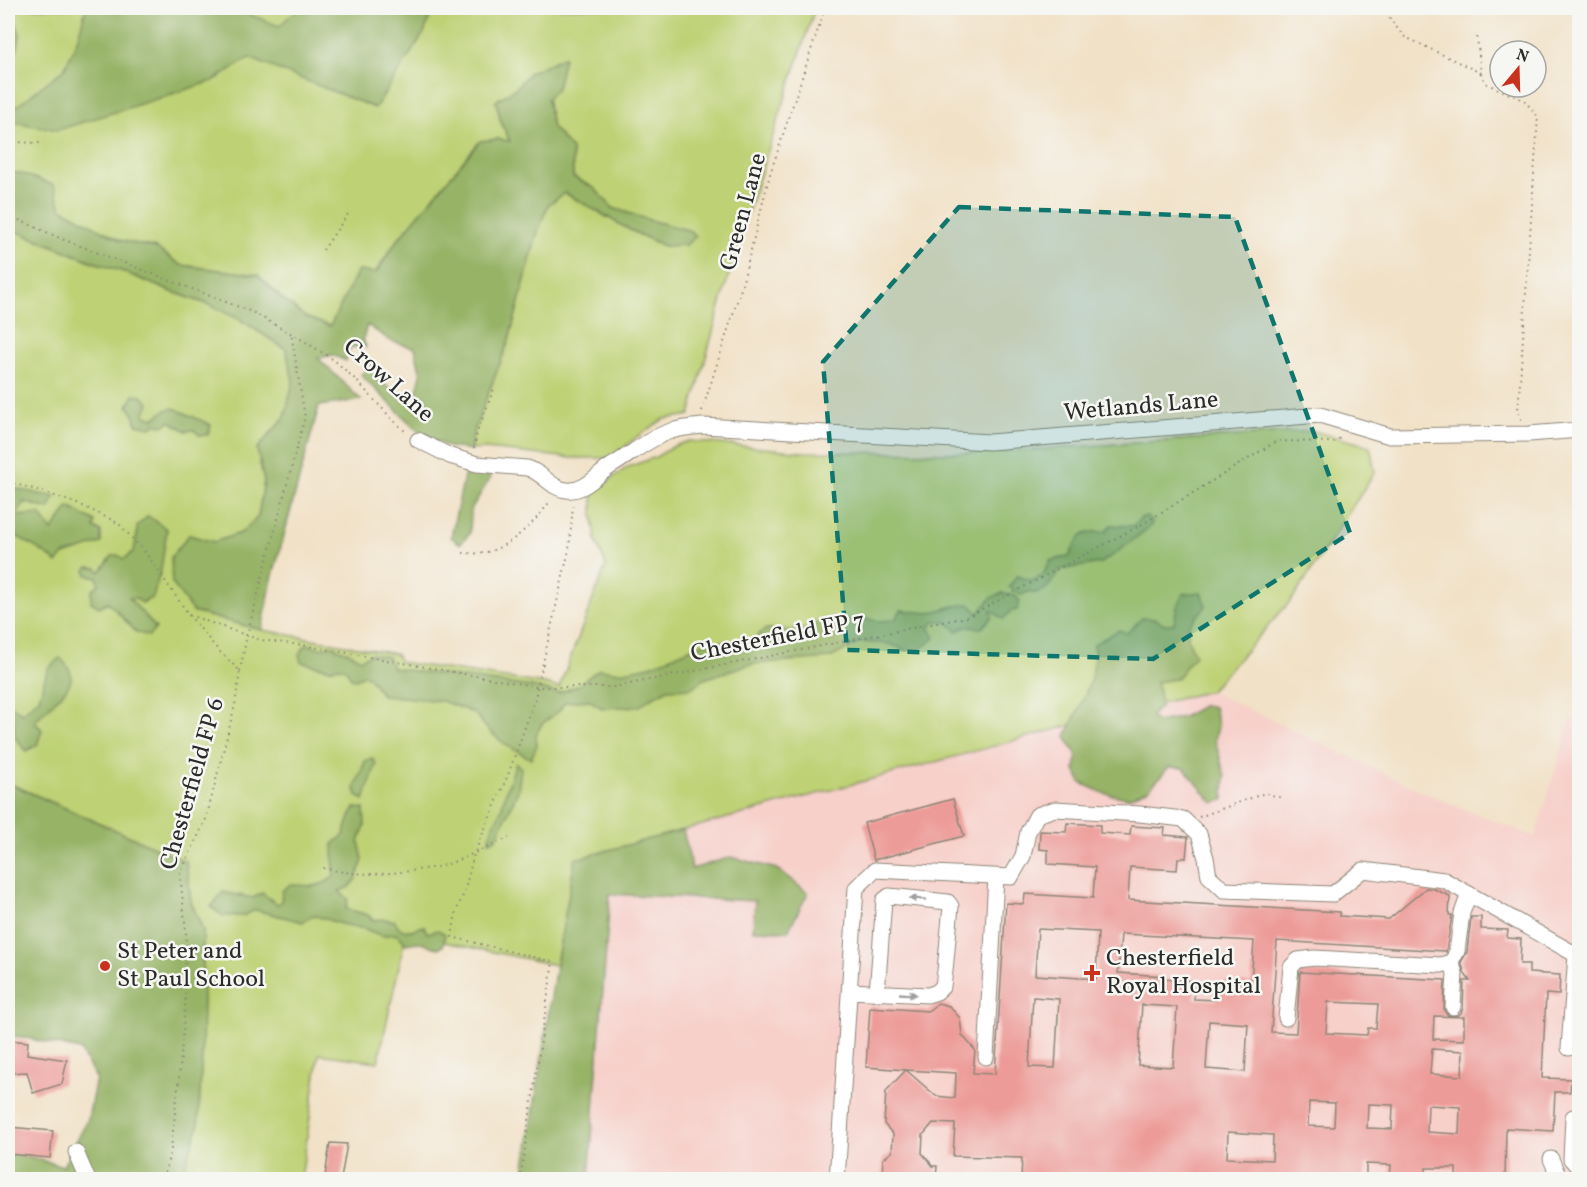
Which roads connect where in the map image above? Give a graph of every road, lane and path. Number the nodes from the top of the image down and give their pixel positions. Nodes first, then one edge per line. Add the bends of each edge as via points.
1 (825, 8) edge
2 (1382, 8) edge
3 (1477, 37) dead end
4 (1481, 73) junction
5 (8, 142) edge
6 (41, 143) dead end
7 (350, 211) dead end
8 (8, 214) edge
9 (323, 250) dead end
10 (291, 333) junction
11 (494, 389) dead end
12 (703, 426) junction
13 (1580, 430) edge
14 (1529, 434) junction
15 (418, 440) joint
16 (1335, 442) dead end
17 (472, 463) junction
18 (8, 482) edge
19 (557, 488) junction
20 (573, 509) dead end
21 (463, 553) dead end
22 (189, 615) junction
23 (247, 635) junction
24 (240, 671) junction
25 (538, 687) junction
26 (1282, 798) dead end
27 (1185, 822) junction
28 (509, 838) dead end
29 (474, 854) junction
30 (323, 868) dead end
31 (996, 877) junction
32 (1469, 894) junction
33 (1578, 956) edge
34 (1453, 959) junction
35 (850, 991) junction
36 (877, 993) junction
37 (1453, 1007) dead end
38 (1286, 1018) dead end
39 (1569, 1048) dead end
40 (986, 1057) dead end
41 (1573, 1117) dead end
42 (76, 1152) dead end
43 (1551, 1159) dead end
44 (1580, 1169) edge
45 (88, 1179) edge
46 (163, 1179) edge
47 (519, 1179) edge
48 (837, 1179) edge
49 (1560, 1179) edge

1 - 12 path, Green Lane via 770,174 741,289 702,410
2 - 4 path via 1403,36
3 - 4 path
4 - 14 path via 1485,83 1525,100 1538,117 1518,411
5 - 6 path
7 - 9 path
8 - 10 path, Crow Lane via 62,239 252,312
10 - 15 path, Crow Lane via 343,368 397,424
10 - 23 path via 305,417
11 - 17 path via 477,432
12 - 14 street, Wetlands Lane via 990,442 1320,415 1390,436
12 - 19 street via 661,436 582,487
13 - 14 street, Wetlands Lane
15 - 17 street, Crow Lane
16 - 25 path, Chesterfield FP 7 via 1277,441 1141,525 967,617 614,687
17 - 19 street, Crow Lane via 534,470
18 - 22 path, Chesterfield FP 6 via 74,502 118,523 145,552
19 - 21 path via 541,515 518,535 489,551
20 - 25 path via 569,550
22 - 23 path, Chesterfield FP 7
22 - 24 path, Chesterfield FP 6
23 - 24 path
23 - 25 path, Chesterfield FP 7
24 - 46 path, Chesterfield FP 6 via 206,819 180,874 186,931 185,1007 180,1079
25 - 29 path via 508,775
26 - 27 path via 1265,793
27 - 31 street via 1140,814 1055,809 1037,815 1011,878
27 - 32 street via 1199,834 1209,876 1224,890 1333,894 1363,870 1444,880
28 - 29 path
29 - 30 path via 443,866 371,875
29 - 47 path via 452,937 553,962
31 - 35 street via 875,870 856,888
31 - 40 street
32 - 33 street
32 - 34 street
33 - 39 street
34 - 37 street
34 - 38 street via 1441,965 1298,960 1291,967
35 - 36 street
35 - 48 street
36 -> 36 street via 927,995 942,986 951,906 948,902 889,896 884,900
41 - 44 street via 1571,1159
42 - 45 street
43 - 49 street

